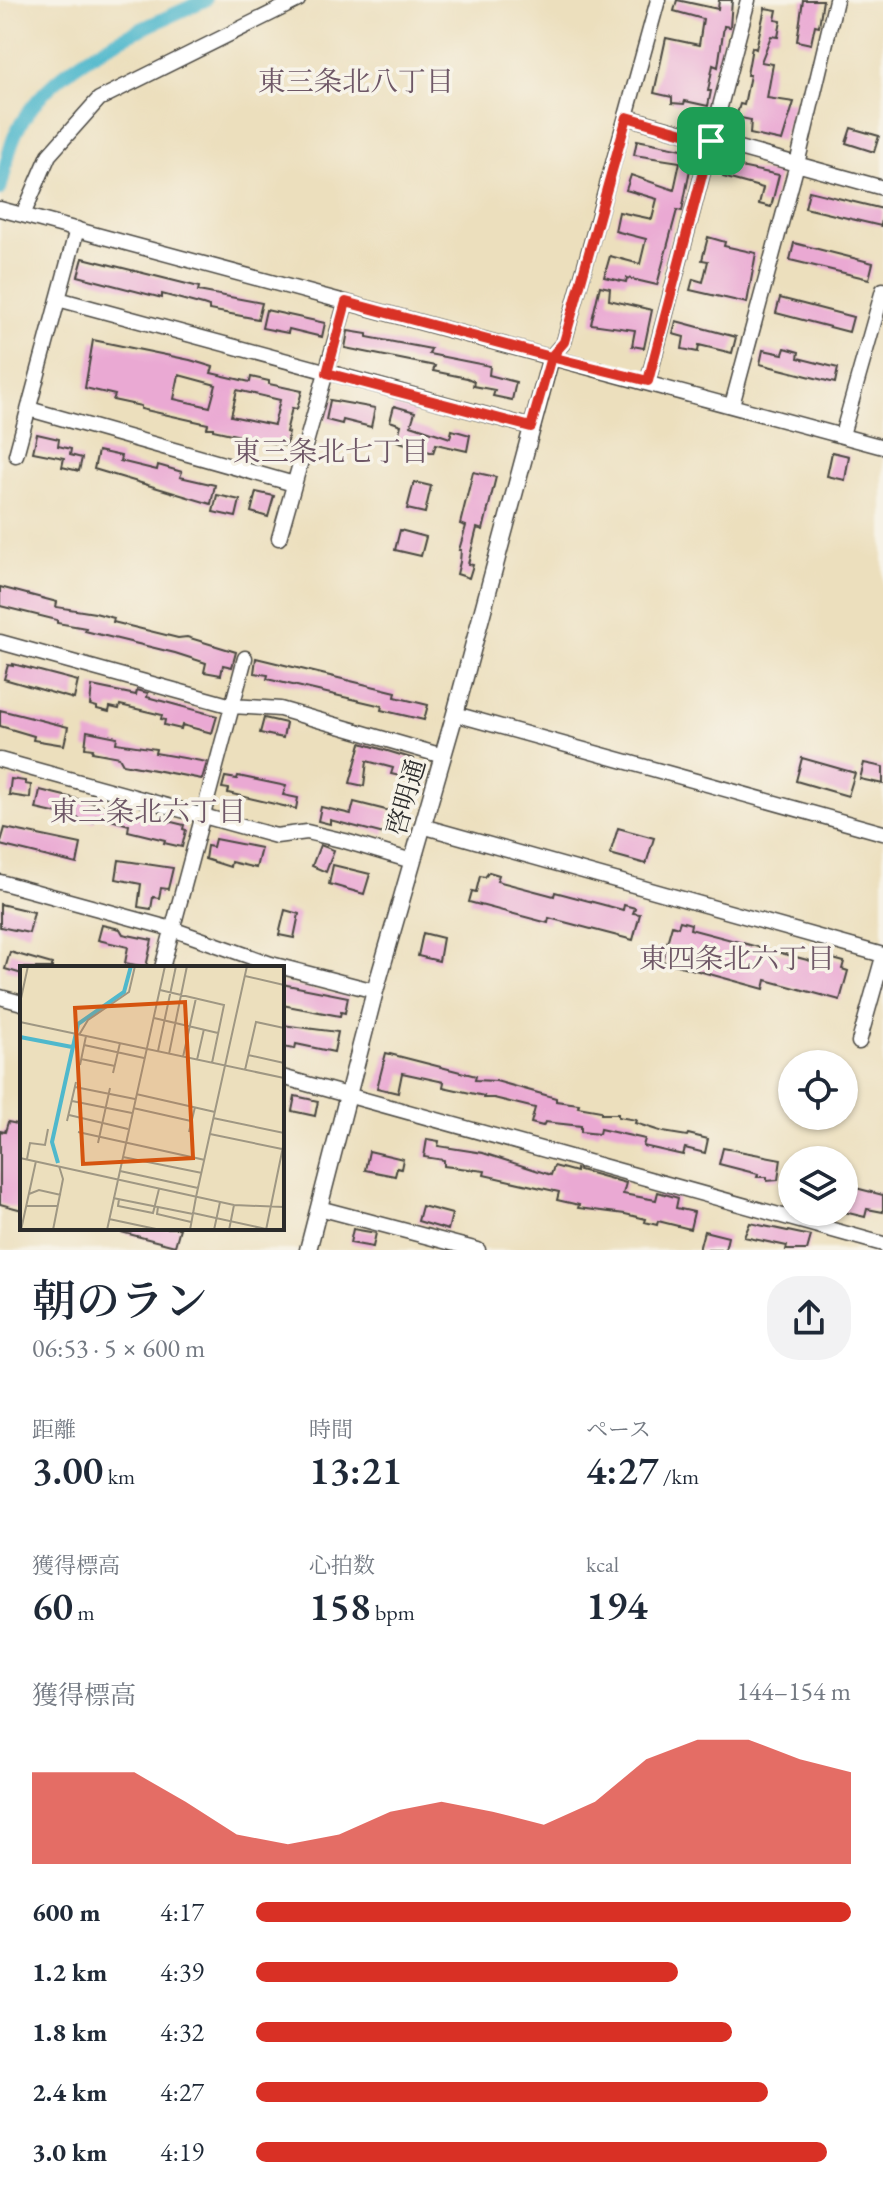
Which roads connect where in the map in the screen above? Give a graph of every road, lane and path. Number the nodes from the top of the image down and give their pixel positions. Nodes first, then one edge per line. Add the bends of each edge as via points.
1 (298, 0) edge
2 (658, 0) edge
3 (748, 0) edge
4 (836, 0) edge
5 (627, 117) junction
6 (711, 141) junction
7 (797, 164) junction
8 (883, 188) edge
9 (0, 209) edge
10 (23, 215) junction
11 (77, 229) junction
12 (883, 290) edge
13 (58, 299) junction
14 (346, 302) junction
15 (551, 357) junction
16 (327, 373) junction
17 (648, 381) junction
18 (732, 405) junction
19 (29, 409) junction
20 (531, 427) junction
21 (842, 435) junction
22 (883, 447) edge
23 (16, 455) dead end
24 (294, 484) junction
25 (279, 538) dead end
26 (0, 642) edge
27 (245, 658) dead end
28 (232, 706) junction
29 (455, 714) junction
30 (443, 756) junction
31 (0, 760) edge
32 (204, 818) junction
33 (422, 826) junction
34 (883, 833) edge
35 (412, 861) junction
36 (0, 882) edge
37 (172, 929) junction
38 (883, 956) edge
39 (163, 966) edge
40 (279, 966) edge
41 (284, 967) edge
42 (375, 991) junction
43 (0, 997) edge
44 (877, 999) edge
45 (20, 1002) edge
46 (859, 1042) dead end
47 (284, 1078) edge
48 (349, 1097) junction
49 (319, 1208) junction
50 (883, 1244) edge
51 (308, 1250) edge
52 (478, 1250) edge

1 - 10 street via 99,99 49,155
2 - 5 street
3 - 6 street
4 - 7 street
5 - 6 street
5 - 15 street via 564,342
6 - 7 street
6 - 17 street
7 - 8 street
7 - 18 street
9 - 10 street
10 - 11 street
11 - 13 street
11 - 14 street
12 - 21 street
13 - 16 street
13 - 19 street
14 - 15 street
14 - 16 street
15 - 17 street
15 - 20 street, 啓明通
16 - 20 street
16 - 24 street
17 - 18 street
18 - 21 street
19 - 23 street
19 - 24 street
20 - 29 street, 啓明通
21 - 22 street
24 - 25 street
26 - 28 street
27 - 28 street
28 - 30 street via 280,709
28 - 32 street
29 - 30 street, 啓明通
29 - 34 street
30 - 33 street, 啓明通
31 - 32 street
32 - 35 street via 276,836 307,832
32 - 37 street
33 - 35 street, 啓明通
33 - 38 street
35 - 42 street, 啓明通
36 - 37 street
37 - 39 street
37 - 40 street
38 - 44 street
41 - 42 street
42 - 48 street, 啓明通
43 - 45 street
44 - 46 street
47 - 48 street
48 - 49 street, 啓明通
48 - 50 street
49 - 51 street, 啓明通
49 - 52 street

